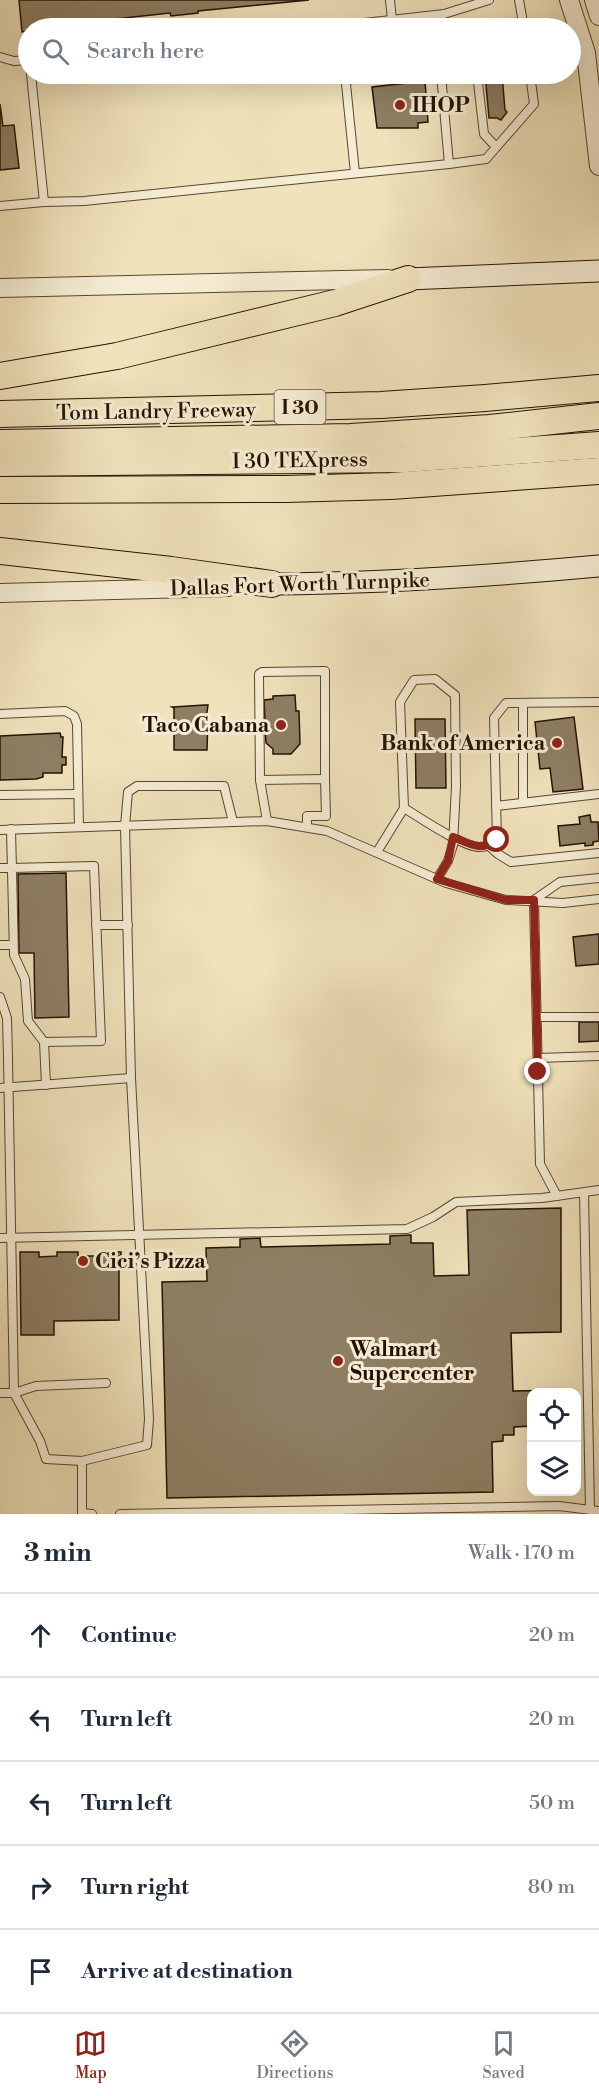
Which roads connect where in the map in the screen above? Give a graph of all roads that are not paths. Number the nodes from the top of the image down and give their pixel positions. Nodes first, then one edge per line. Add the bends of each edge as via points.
1 (390, 0) edge
2 (489, 0) edge
3 (519, 0) edge
4 (569, 0) edge
5 (594, 0) edge
6 (436, 15) junction
7 (599, 16) edge
8 (392, 18) edge
9 (410, 18) edge
10 (436, 18) edge
11 (522, 18) edge
12 (575, 18) edge
13 (581, 37) edge
14 (0, 57) edge
15 (18, 61) edge
16 (32, 84) edge
17 (346, 84) edge
18 (442, 84) edge
19 (478, 84) edge
20 (531, 84) edge
21 (496, 147) junction
22 (450, 164) junction
23 (599, 166) edge
24 (355, 173) junction
25 (44, 202) junction
26 (0, 206) edge
27 (599, 271) edge
28 (408, 279) junction
29 (0, 288) edge
30 (0, 376) edge
31 (599, 388) edge
32 (0, 414) edge
33 (599, 416) edge
34 (0, 443) edge
35 (599, 445) edge
36 (0, 463) edge
37 (599, 471) edge
38 (0, 490) edge
39 (0, 551) edge
40 (599, 566) edge
41 (538, 572) junction
42 (599, 579) edge
43 (272, 584) junction
44 (0, 593) edge
45 (599, 702) edge
46 (523, 703) junction
47 (0, 714) edge
48 (325, 779) junction
49 (260, 780) junction
50 (78, 794) junction
51 (599, 794) edge
52 (0, 795) edge
53 (523, 803) junction
54 (496, 806) junction
55 (404, 808) junction
56 (267, 821) junction
57 (233, 822) junction
58 (125, 826) junction
59 (79, 827) junction
60 (307, 827) junction
61 (11, 829) junction
62 (0, 830) edge
63 (453, 837) junction
64 (489, 846) junction
65 (377, 852) junction
66 (599, 853) edge
67 (0, 868) edge
68 (11, 868) junction
69 (599, 878) edge
70 (437, 879) junction
71 (599, 899) edge
72 (534, 900) junction
73 (96, 925) junction
74 (128, 925) junction
75 (0, 945) edge
76 (13, 945) junction
77 (0, 997) edge
78 (537, 1017) junction
79 (599, 1017) edge
80 (44, 1042) junction
81 (599, 1056) edge
82 (538, 1058) junction
83 (131, 1078) junction
84 (46, 1085) junction
85 (4, 1088) edge
86 (599, 1190) edge
87 (584, 1193) junction
88 (557, 1196) junction
89 (140, 1234) junction
90 (10, 1237) junction
91 (0, 1238) edge
92 (106, 1383) dead end
93 (0, 1393) edge
94 (14, 1393) junction
95 (82, 1461) junction
96 (595, 1510) edge
97 (92, 1514) edge
98 (120, 1514) edge

1 - 8 lane
2 - 6 lane
3 - 11 lane
4 - 12 street
5 - 7 street
6 - 9 lane
6 - 10 lane
13 - 23 street
14 - 15 lane
16 - 25 lane
17 - 24 lane
18 - 22 lane
19 - 21 lane via 484,135
20 - 21 lane via 534,104
21 - 22 lane via 486,159
22 - 24 lane
24 - 25 lane
25 - 26 lane
27 - 28 main road
28 - 29 street
28 - 30 highway via 335,303 129,353
31 - 32 highway, Tom Landry Freeway / I 30 via 381,405
33 - 34 highway via 351,437
35 - 36 highway, I 30 TEXpress via 405,459
37 - 38 highway via 391,486
39 - 43 highway
40 - 41 main road, Dallas Fort Worth Turnpike
41 - 42 main road
41 - 43 main road, Dallas Fort Worth Turnpike
43 - 44 street, Dallas Fort Worth Turnpike
45 - 46 lane
46 - 53 lane
46 - 54 lane via 506,703 494,718
47 - 50 lane via 65,711 74,716
48 - 49 lane
48 - 49 lane via 325,671 259,674
48 - 60 lane via 326,816 307,816
49 - 56 lane
50 - 52 lane
50 - 59 lane
51 - 53 lane
53 - 54 lane
54 - 64 lane via 497,840
55 - 63 lane
55 - 63 lane via 400,702 414,680 435,678 455,695
55 - 65 lane
56 - 57 lane
56 - 60 lane
57 - 58 lane
57 - 58 lane via 224,786 136,786 128,792
58 - 59 lane
58 - 74 lane
59 - 61 lane
60 - 65 lane
61 - 62 lane
61 - 68 lane
63 - 64 lane via 477,848
63 - 70 lane via 448,861
64 - 66 lane via 511,862
65 - 70 lane
67 - 68 lane
68 - 73 lane via 94,866
68 - 76 lane
69 - 72 lane via 560,882
70 - 72 lane via 506,900
71 - 72 lane via 563,903
72 - 78 lane
73 - 74 lane
73 - 80 lane via 101,1041
74 - 83 lane
75 - 76 lane
76 - 80 lane via 25,979 28,1021
77 - 85 lane via 7,1018
78 - 79 lane
78 - 82 lane
80 - 84 lane
81 - 82 lane
82 - 88 lane via 540,1164
83 - 84 lane
83 - 89 lane
84 - 85 lane
85 - 90 lane
86 - 87 lane
87 - 88 lane
87 - 96 lane
88 - 89 lane via 456,1202 407,1229
89 - 90 lane
89 - 95 lane via 147,1445
90 - 91 lane
90 - 94 lane
92 - 94 lane via 36,1386
93 - 94 lane
94 - 95 lane via 46,1459
95 - 97 lane via 82,1513
96 - 98 lane via 559,1506

